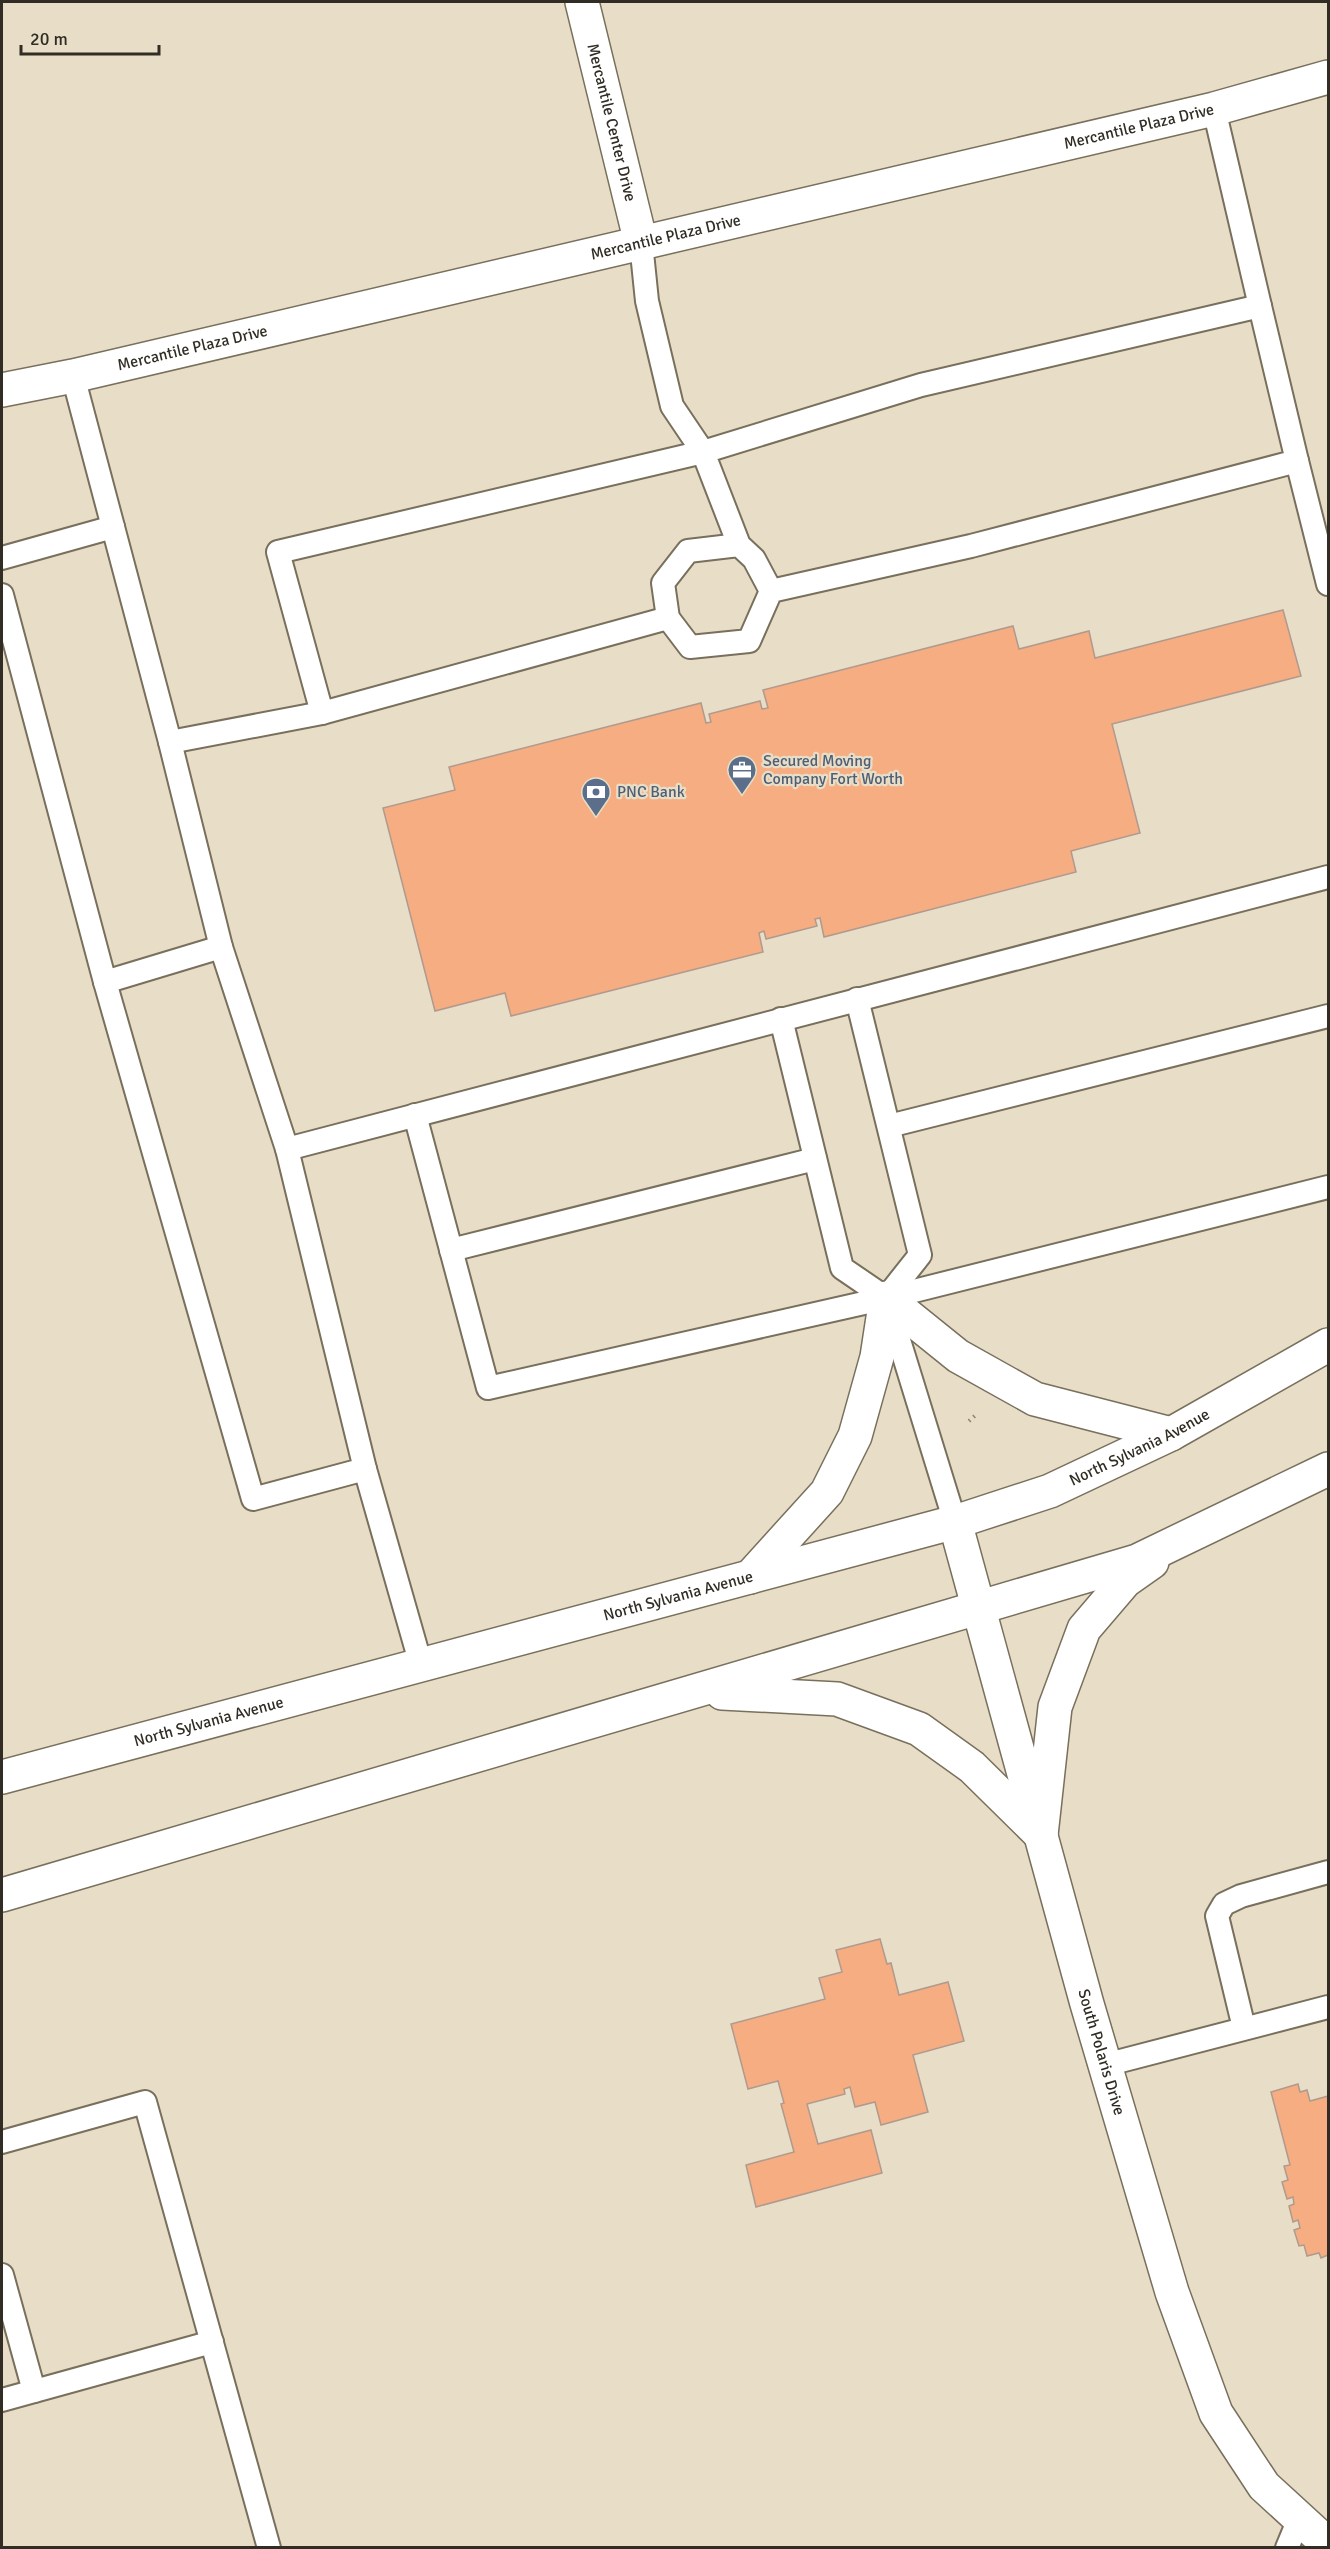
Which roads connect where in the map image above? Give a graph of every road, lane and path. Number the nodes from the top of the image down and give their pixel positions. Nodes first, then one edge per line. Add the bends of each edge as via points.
1 (582, 2) edge
2 (1329, 77) edge
3 (1214, 108) junction
4 (641, 243) junction
5 (1260, 306) junction
6 (73, 376) junction
7 (2, 390) edge
8 (703, 452) junction
9 (1297, 461) junction
10 (113, 527) junction
11 (739, 545) junction
12 (2, 558) edge
13 (1329, 584) edge
14 (771, 591) junction
15 (2, 595) edge
16 (668, 618) junction
17 (322, 713) junction
18 (170, 742) junction
19 (1329, 877) edge
20 (222, 947) junction
21 (105, 982) junction
22 (857, 999) junction
23 (1329, 1016) edge
24 (781, 1019) junction
25 (415, 1115) junction
26 (889, 1126) junction
27 (287, 1149) junction
28 (815, 1158) junction
29 (1329, 1187) edge
30 (452, 1250) junction
31 (886, 1298) junction
32 (1329, 1346) edge
33 (1171, 1434) junction
34 (365, 1469) junction
35 (1329, 1469) edge
36 (955, 1522) junction
37 (1194, 1534) junction
38 (750, 1577) junction
39 (979, 1608) junction
40 (421, 1665) junction
41 (697, 1691) junction
42 (2, 1777) edge
43 (1041, 1835) junction
44 (1329, 1872) edge
45 (2, 1895) edge
46 (1329, 2007) edge
47 (1244, 2028) junction
48 (1105, 2065) junction
49 (2, 2142) edge
50 (2, 2275) edge
51 (212, 2342) junction
52 (34, 2391) junction
53 (2, 2400) edge
54 (1293, 2533) edge
55 (1329, 2542) edge
56 (269, 2547) edge

1 - 4 main road, Mercantile Center Drive
2 - 3 main road, Mercantile Plaza Drive
3 - 4 main road, Mercantile Plaza Drive
3 - 5 lane
4 - 6 main road, Mercantile Plaza Drive
4 - 8 lane via 646,301 672,406
5 - 8 lane via 921,385
5 - 9 lane
6 - 7 main road, Mercantile Plaza Drive
6 - 10 lane
8 - 11 lane
8 - 17 lane via 278,552
9 - 13 lane
9 - 14 lane via 971,546
10 - 12 lane
10 - 18 lane
11 - 14 lane via 754,559
11 - 16 lane via 688,551 663,583
14 - 16 lane via 749,641 690,647
15 - 21 lane
16 - 17 lane
17 - 18 lane
18 - 20 lane
19 - 22 lane
20 - 21 lane
20 - 27 lane
21 - 34 lane via 253,1499
22 - 24 lane
22 - 26 lane
23 - 26 lane
24 - 25 lane
24 - 28 lane
25 - 27 lane
25 - 30 lane
26 - 31 lane via 920,1255
27 - 34 lane
28 - 30 lane
28 - 31 lane via 842,1268
29 - 31 lane
30 - 31 lane via 488,1388
31 - 33 main road via 958,1356 1035,1399
31 - 36 lane
31 - 38 main road via 877,1357 855,1437 827,1492
32 - 33 main road, North Sylvania Avenue
33 - 36 main road, North Sylvania Avenue via 1050,1491
34 - 40 lane
35 - 37 main road
36 - 38 main road, North Sylvania Avenue
36 - 39 main road, South Polaris Drive
37 - 39 main road via 1137,1561
37 - 43 main road via 1125,1581 1084,1629 1055,1707
38 - 40 main road, North Sylvania Avenue
39 - 41 main road
39 - 43 main road, South Polaris Drive
40 - 42 main road, North Sylvania Avenue
41 - 43 main road via 837,1699 919,1729 972,1767
41 - 45 main road
43 - 48 main road, South Polaris Drive
44 - 47 lane via 1241,1896 1224,1904 1217,1916
46 - 47 lane
47 - 48 lane
48 - 54 main road, South Polaris Drive via 1172,2292 1216,2413
49 - 51 lane via 145,2102
50 - 52 lane
51 - 52 lane
51 - 56 lane
52 - 53 lane
54 - 55 main road, South Polaris Drive

